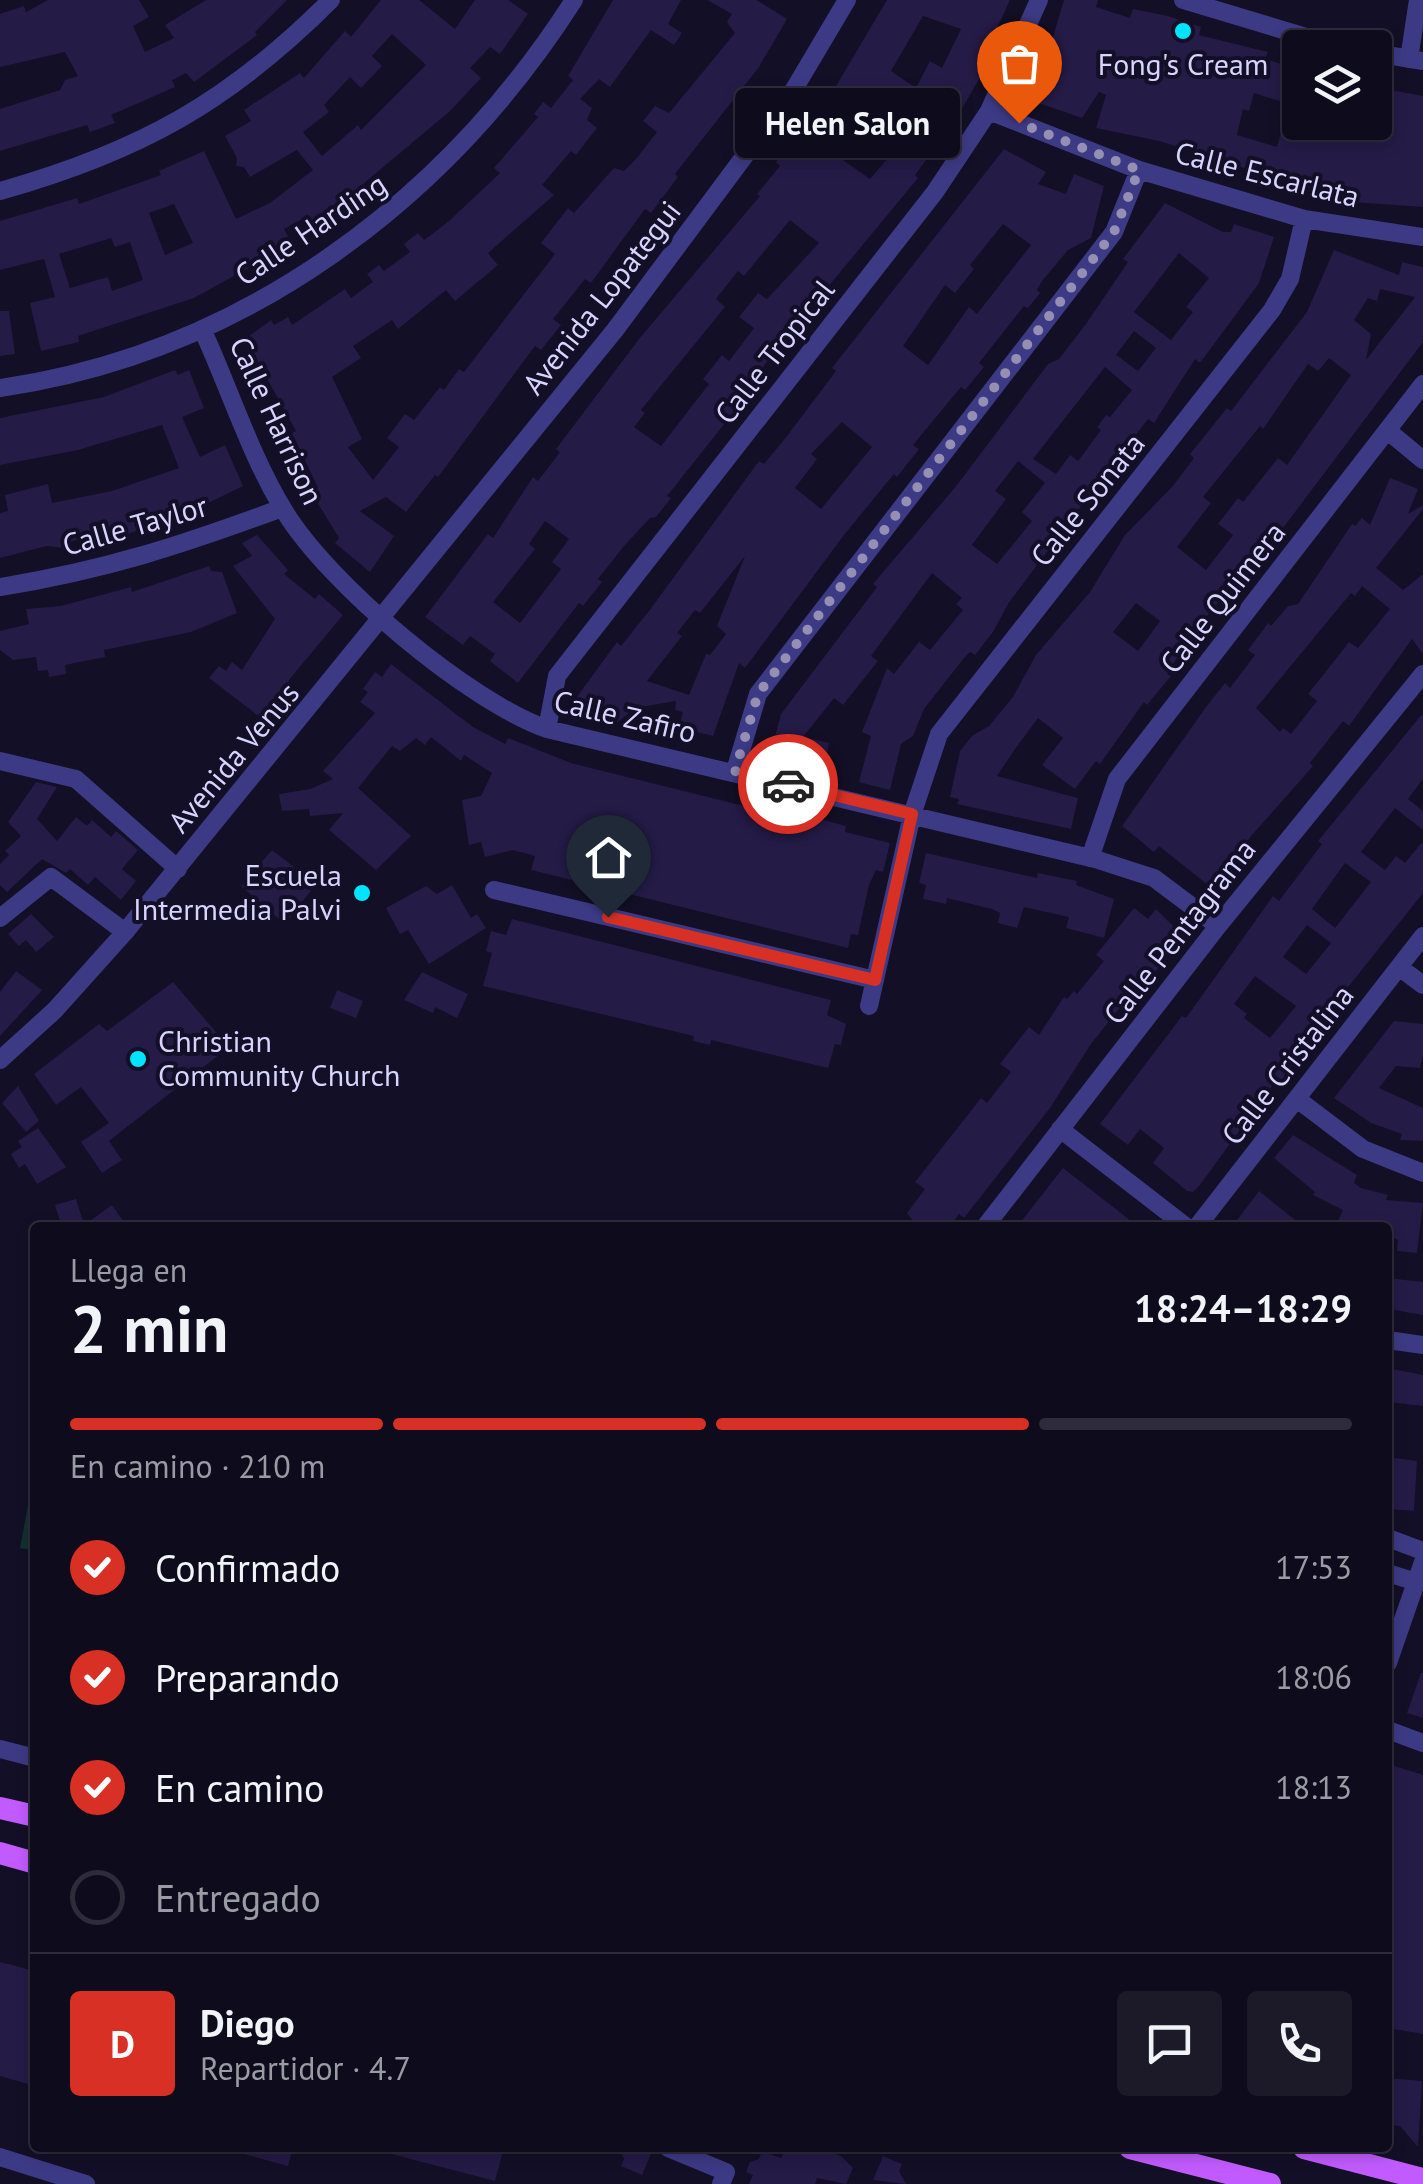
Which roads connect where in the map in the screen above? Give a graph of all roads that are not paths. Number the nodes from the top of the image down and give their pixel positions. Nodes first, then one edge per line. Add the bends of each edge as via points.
1 (330, 0) edge
2 (574, 0) edge
3 (847, 0) edge
4 (1039, 0) edge
5 (1183, 0) edge
6 (1418, 0) edge
7 (1283, 30) edge
8 (1416, 60) edge
9 (989, 111) junction
10 (1139, 170) junction
11 (0, 191) edge
12 (1304, 219) junction
13 (1423, 237) edge
14 (203, 330) junction
15 (1423, 384) edge
16 (0, 388) edge
17 (1417, 408) edge
18 (1388, 431) junction
19 (1423, 460) edge
20 (282, 508) junction
21 (0, 587) edge
22 (384, 618) junction
23 (1423, 674) edge
24 (547, 729) junction
25 (0, 761) edge
26 (735, 771) junction
27 (912, 814) junction
28 (1090, 858) junction
29 (178, 869) junction
30 (494, 890) dead end
31 (0, 918) edge
32 (1218, 926) junction
33 (125, 932) junction
34 (1423, 936) edge
35 (1399, 966) junction
36 (875, 980) junction
37 (1423, 985) edge
38 (869, 1006) dead end
39 (0, 1060) edge
40 (1297, 1099) junction
41 (1060, 1129) junction
42 (1423, 1173) edge
43 (989, 1222) edge
44 (1180, 1222) edge
45 (1201, 1222) edge
46 (1392, 1341) edge
47 (1423, 1345) edge
48 (1392, 1540) edge
49 (1423, 1552) edge
50 (1423, 1562) edge
51 (1392, 1573) edge
52 (1416, 1582) junction
53 (1392, 1651) edge
54 (1392, 1731) edge
55 (1423, 1743) edge
56 (0, 1748) edge
57 (30, 1757) edge
58 (0, 1808) edge
59 (30, 1815) edge
60 (0, 1853) edge
61 (30, 1862) edge
62 (678, 2152) edge
63 (1146, 2152) edge
64 (1319, 2152) edge
65 (0, 2157) edge
66 (1423, 2180) edge
67 (86, 2184) edge
68 (721, 2184) edge
69 (1270, 2184) edge

1 - 11 street via 216,100 100,159
2 - 14 street, Calle Harding via 480,126 382,222 285,287
3 - 22 street, Avenida Lopategui via 793,91 627,314
4 - 9 street, Calle Tropical
5 - 7 street
6 - 8 street
9 - 10 street, Calle Escarlata
9 - 24 street, Calle Tropical via 935,192 557,676
10 - 12 street, Calle Escarlata
10 - 26 street via 1114,232 758,694
12 - 13 street, Calle Escarlata
12 - 27 street, Calle Sonata via 1290,280 1272,310 940,734
14 - 16 street, Calle Harding via 104,367
14 - 20 street, Calle Harrison
15 - 17 street, Calle Quimera
17 - 18 street, Calle Quimera
18 - 19 street
18 - 28 street, Calle Quimera via 1117,780
20 - 21 street, Calle Taylor via 94,572
20 - 22 street, Calle Harrison via 326,567
22 - 24 street, Calle Zafiro via 482,699
22 - 29 street, Avenida Venus
23 - 32 street, Calle Pentagrama
24 - 26 street, Calle Zafiro
25 - 29 street via 76,779
26 - 27 street, Calle Zafiro
27 - 28 street, Calle Zafiro
27 - 36 street, Calle Sonata
28 - 32 street, Calle Zafiro via 1154,878
29 - 33 street, Avenida Venus
30 - 36 street
31 - 33 street via 52,876
32 - 41 street, Calle Pentagrama
33 - 39 street, Avenida Venus
34 - 35 street, Calle Cristalina
35 - 37 street
35 - 40 street, Calle Cristalina
36 - 38 street, Calle Sonata
40 - 42 street via 1363,1149
40 - 45 street, Calle Cristalina
41 - 43 street, Calle Pentagrama
41 - 44 street
46 - 47 street
48 - 49 street
50 - 52 street
51 - 52 street
52 - 53 street
54 - 55 street
56 - 57 street
58 - 59 main road
60 - 61 main road
62 - 68 street via 726,2172
63 - 69 main road
64 - 66 main road
65 - 67 street

